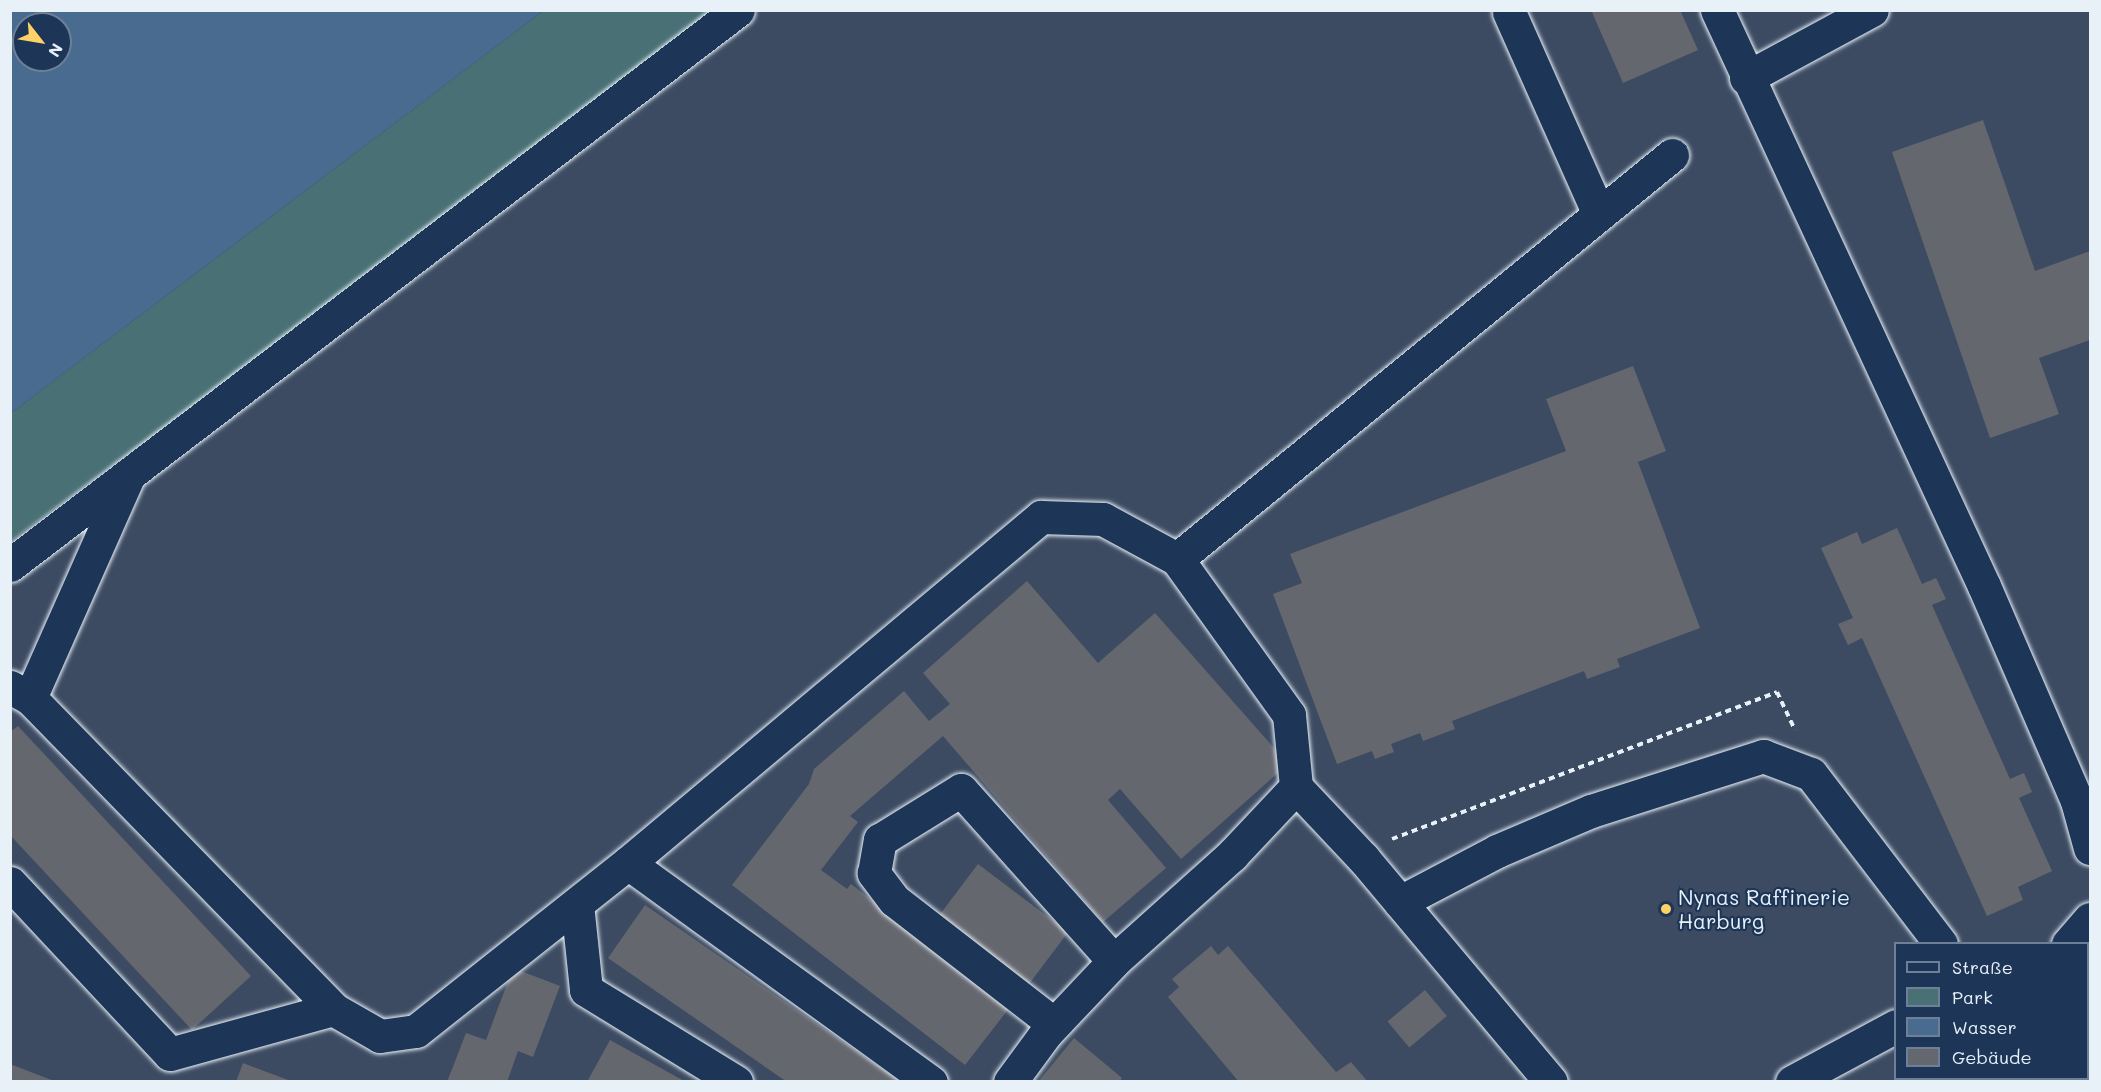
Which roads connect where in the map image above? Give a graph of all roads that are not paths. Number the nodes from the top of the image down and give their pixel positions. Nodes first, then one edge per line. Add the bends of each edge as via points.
1 (738, 10) edge
2 (1717, 10) edge
3 (1872, 10) edge
4 (1509, 12) dead end
5 (1746, 78) junction
6 (1672, 155) dead end
7 (1599, 214) junction
8 (131, 471) junction
9 (1177, 559) junction
10 (10, 565) edge
11 (20, 693) edge
12 (1296, 787) junction
13 (2091, 848) edge
14 (628, 864) junction
15 (10, 883) edge
16 (1400, 902) junction
17 (577, 904) junction
18 (2091, 919) edge
19 (1939, 942) edge
20 (2070, 942) edge
21 (1114, 961) junction
22 (333, 1009) junction
23 (1054, 1024) junction
24 (1894, 1027) edge
25 (736, 1082) edge
26 (931, 1082) edge
27 (1010, 1082) edge
28 (1551, 1082) edge
29 (1792, 1082) edge

1 - 8 lane
2 - 5 lane
3 - 5 lane
4 - 7 lane
5 - 13 lane via 1984,586 2077,801
6 - 7 lane
7 - 9 lane
8 - 10 lane
8 - 11 lane
9 - 12 lane via 1289,715
9 - 14 lane via 1103,519 1041,517
11 - 22 lane
12 - 16 lane
12 - 21 lane via 1232,855
14 - 17 lane
14 - 26 lane
15 - 22 lane via 170,1054
16 - 19 lane via 1497,851 1591,811 1763,756 1811,774 1899,895
16 - 28 lane
17 - 22 lane via 416,1031 380,1036
17 - 25 lane via 586,990
18 - 20 lane
21 - 23 lane
21 - 23 lane via 961,790 880,840 874,873 894,900
23 - 27 lane
24 - 29 lane

